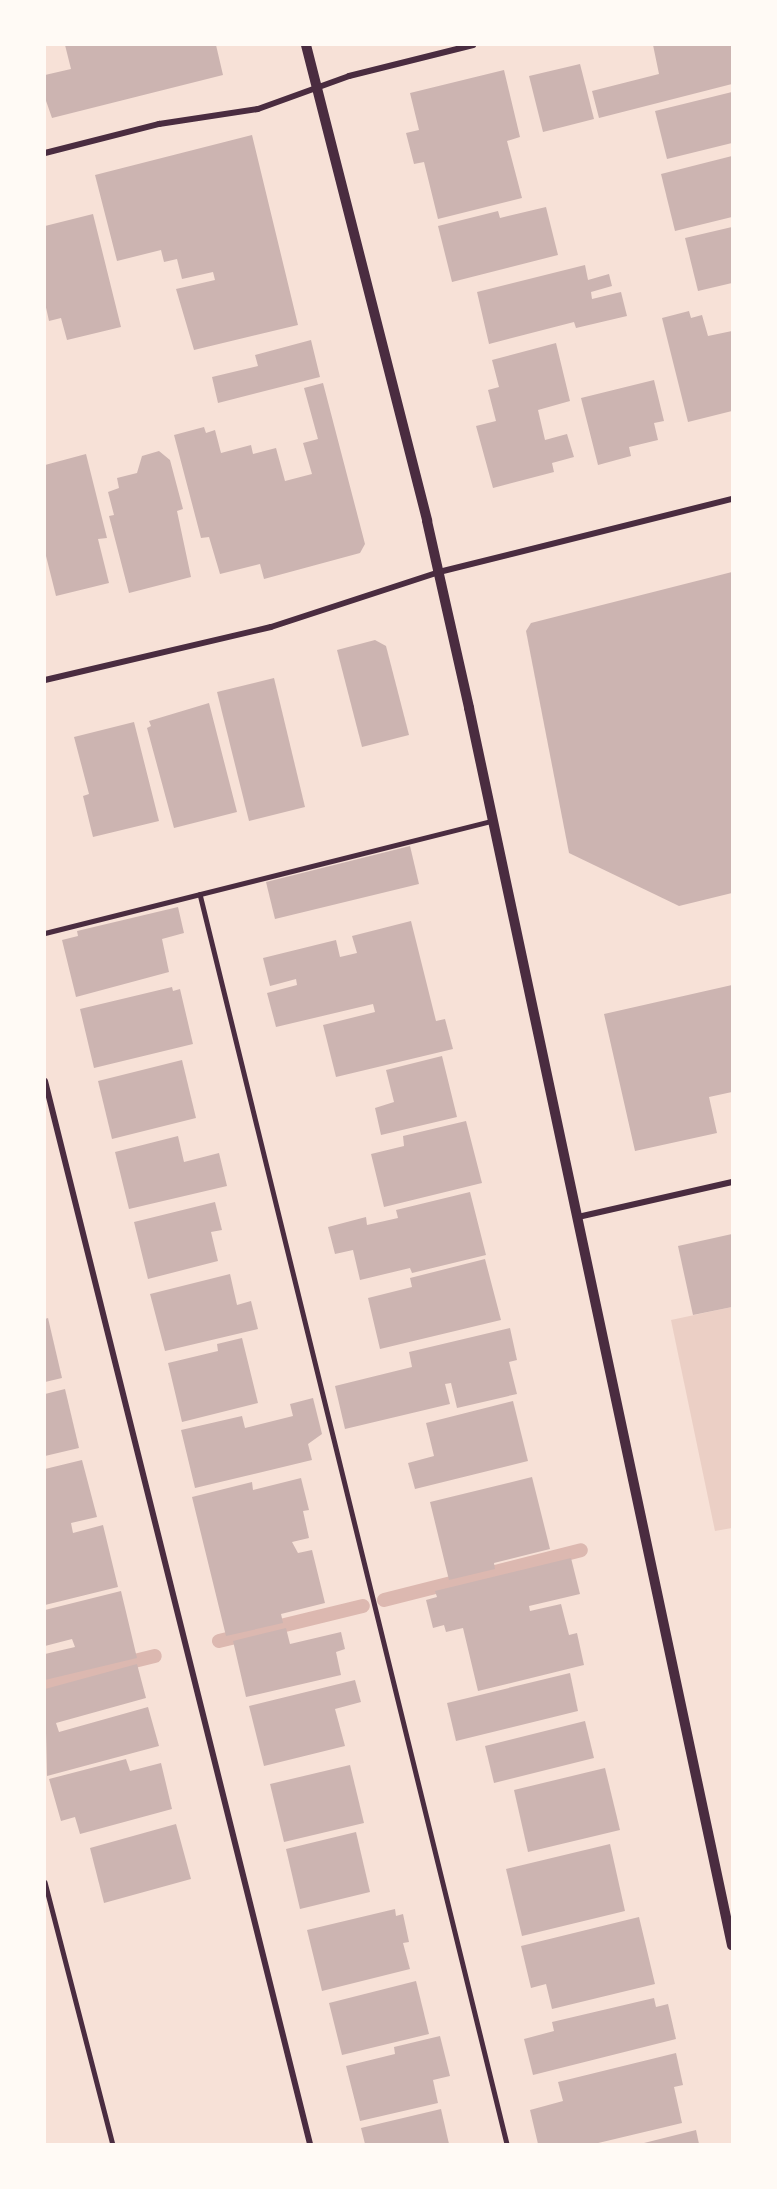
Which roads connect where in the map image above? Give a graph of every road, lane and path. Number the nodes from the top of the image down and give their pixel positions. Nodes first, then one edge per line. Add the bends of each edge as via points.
1 (306, 45) edge
2 (473, 45) edge
3 (317, 89) junction
4 (45, 153) edge
5 (732, 499) edge
6 (439, 572) junction
7 (45, 680) edge
8 (491, 821) junction
9 (200, 894) junction
10 (45, 933) edge
11 (45, 1081) edge
12 (732, 1182) edge
13 (578, 1217) junction
14 (45, 1882) edge
15 (732, 1945) edge
16 (113, 2144) edge
17 (310, 2144) edge
18 (507, 2144) edge

1 - 3 street
2 - 3 street via 349,76
3 - 4 street via 258,109 159,124
3 - 6 street
5 - 6 street
6 - 7 street via 271,627
6 - 8 street
8 - 9 lane
8 - 13 street
9 - 10 lane
9 - 18 lane
11 - 17 street
12 - 13 street
13 - 15 street
14 - 16 lane

